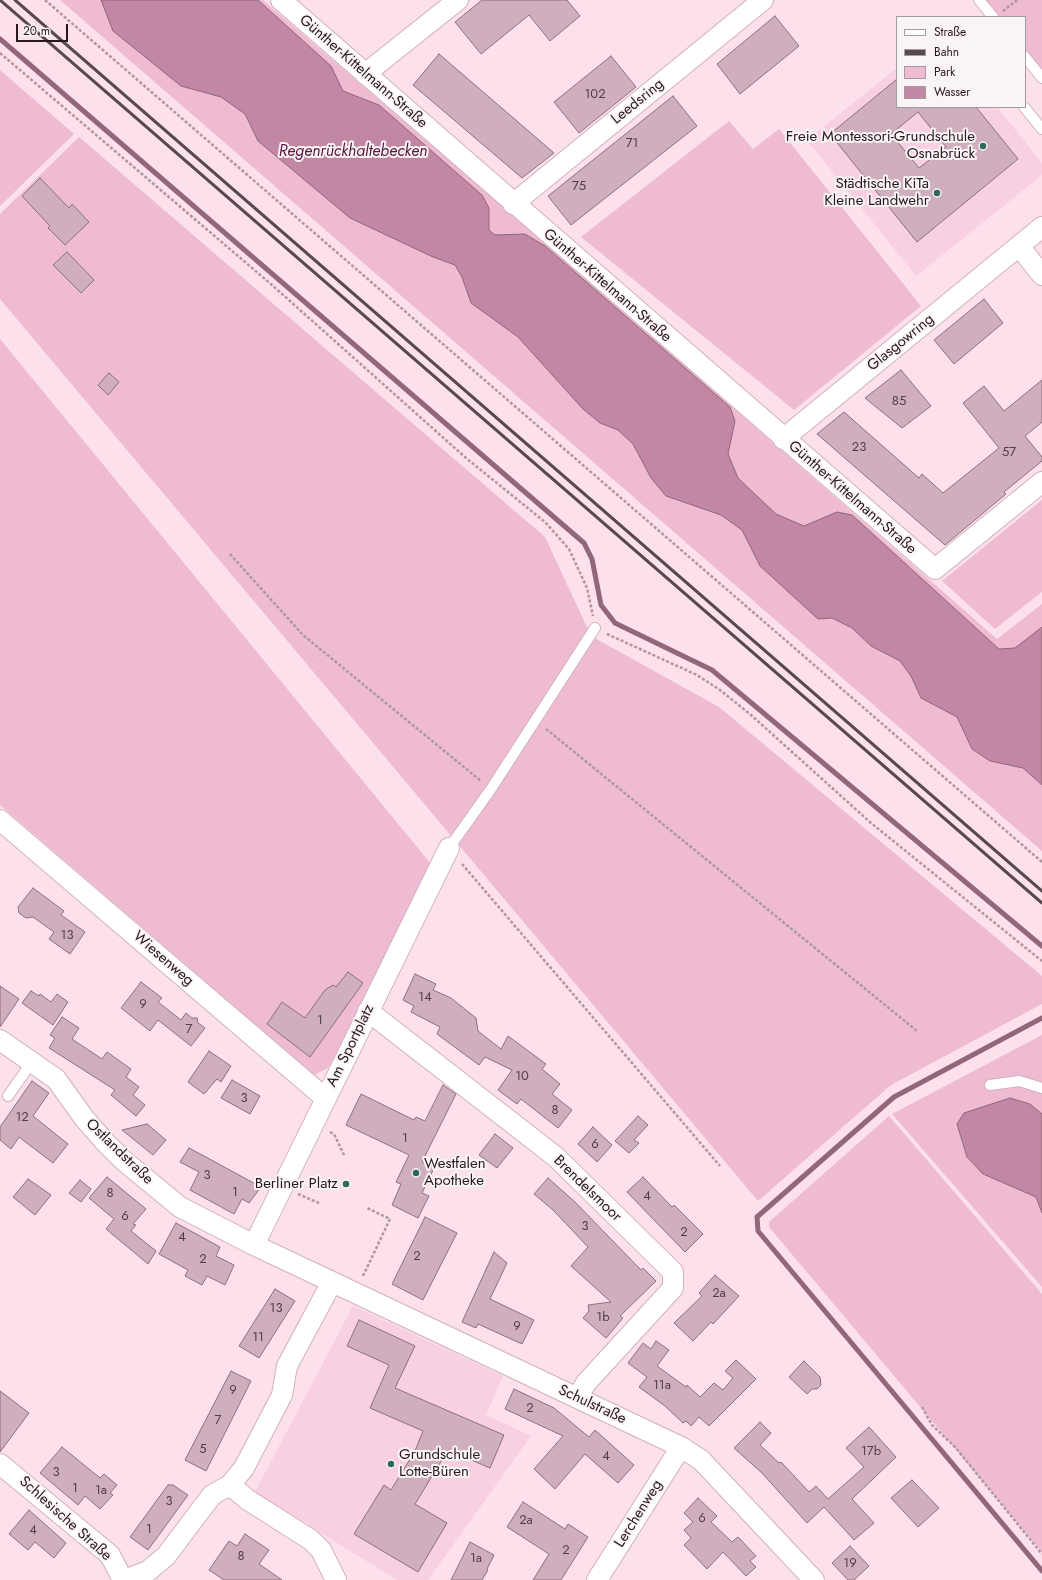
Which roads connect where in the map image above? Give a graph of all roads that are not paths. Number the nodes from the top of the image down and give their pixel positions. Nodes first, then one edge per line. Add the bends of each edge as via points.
1 (281, 0) edge
2 (458, 0) edge
3 (763, 0) edge
4 (979, 0) edge
5 (997, 15) edge
6 (1026, 58) edge
7 (365, 74) junction
8 (1042, 78) edge
9 (1025, 108) edge
10 (1042, 129) edge
11 (513, 204) junction
12 (1042, 227) edge
13 (1019, 246) junction
14 (1042, 275) edge
15 (783, 439) junction
16 (1042, 482) edge
17 (595, 628) road end
18 (0, 820) edge
19 (449, 848) joint
20 (368, 1011) junction
21 (0, 1040) edge
22 (32, 1062) junction
23 (990, 1085) dead end
24 (1042, 1088) edge
25 (8, 1096) dead end
26 (325, 1098) junction
27 (254, 1245) junction
28 (332, 1282) junction
29 (577, 1398) junction
30 (681, 1447) junction
31 (0, 1464) edge
32 (230, 1484) junction
33 (124, 1580) edge
34 (336, 1580) edge
35 (597, 1580) edge
36 (814, 1580) edge

1 - 7 street, Günther-Kittelmann-Straße
2 - 7 street
3 - 11 street, Leedsring
4 - 5 lane
6 - 8 lane
7 - 11 street, Günther-Kittelmann-Straße
9 - 10 lane
11 - 15 street, Günther-Kittelmann-Straße
12 - 13 street, Glasgowring
13 - 14 street
13 - 15 street, Glasgowring
15 - 16 street, Günther-Kittelmann-Straße via 935,569
17 - 19 lane via 491,789
18 - 26 street, Wiesenweg
19 - 20 street, Am Sportplatz
20 - 26 street, Am Sportplatz
20 - 29 street, Brendelsmoor via 556,1157 673,1272 673,1288 586,1382
21 - 22 street, Ostlandstraße
22 - 25 lane
22 - 27 street, Ostlandstraße via 56,1079 84,1118 114,1151 180,1207
23 - 24 lane via 1020,1081
26 - 27 street, Am Sportplatz
27 - 28 street
28 - 29 street, Schulstraße
28 - 32 street via 287,1366 282,1395 244,1468
29 - 30 street, Schulstraße
30 - 35 street, Lerchenweg
30 - 36 street, Schulstraße via 701,1460
31 - 33 street, Schlesische Straße via 110,1555
32 - 33 street via 212,1495 166,1556 148,1571
32 - 34 street via 248,1500 310,1540 321,1550

